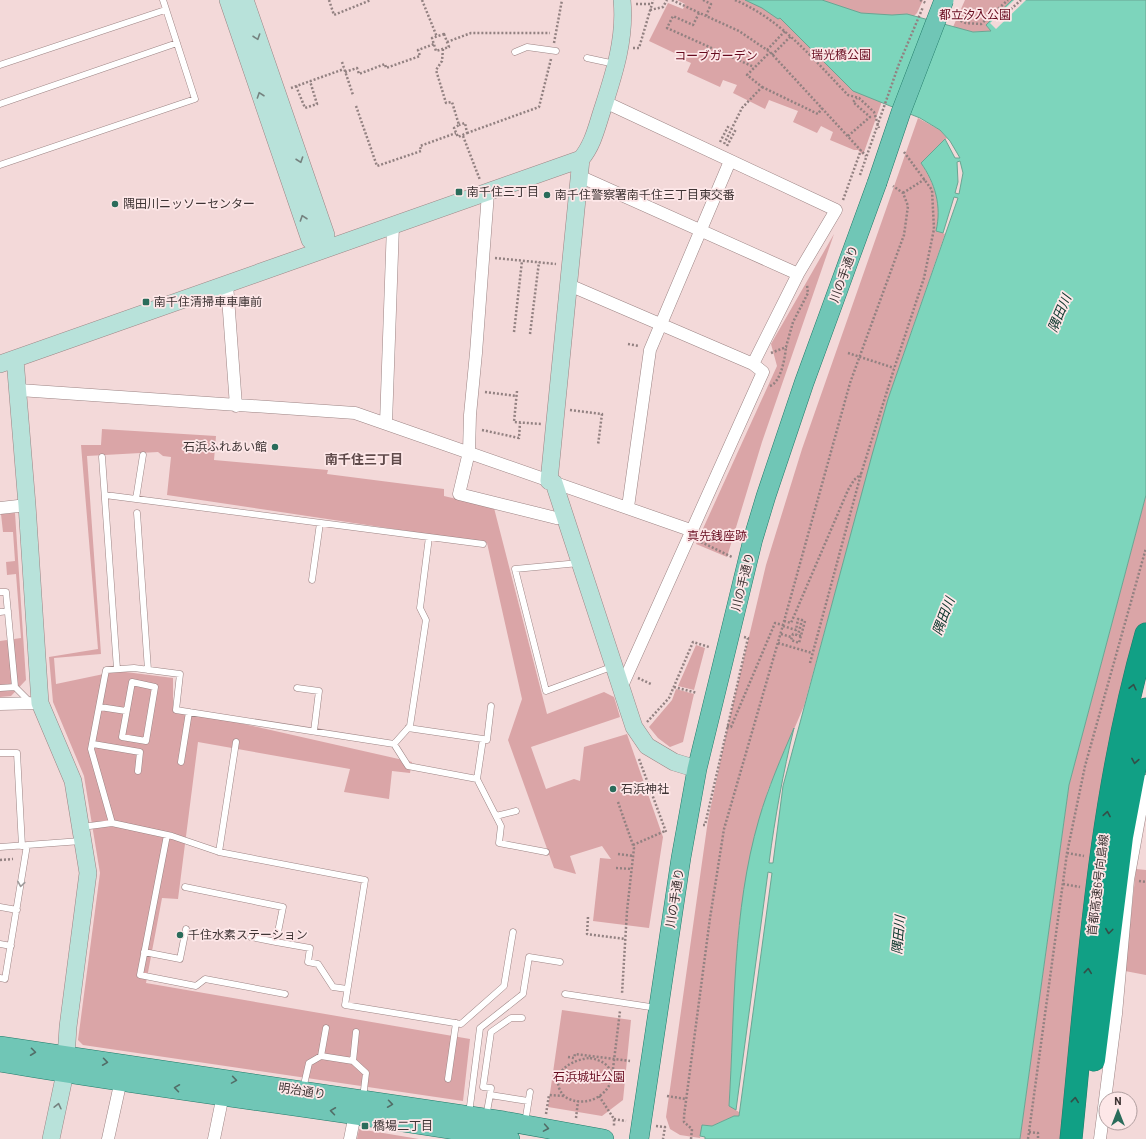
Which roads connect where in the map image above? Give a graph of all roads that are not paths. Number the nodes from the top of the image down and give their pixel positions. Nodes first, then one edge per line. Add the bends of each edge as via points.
1 (163, 0) edge
2 (228, 0) edge
3 (245, 0) edge
4 (944, 0) edge
5 (627, 2) edge
6 (165, 10) junction
7 (177, 43) junction
8 (555, 51) road end
9 (514, 52) dead end
10 (587, 58) dead end
11 (0, 65) edge
12 (616, 65) junction
13 (605, 102) junction
14 (0, 104) edge
15 (581, 159) junction
16 (730, 161) junction
17 (0, 165) edge
18 (579, 176) junction
19 (484, 188) junction
20 (393, 225) junction
21 (699, 231) junction
22 (323, 250) junction
23 (801, 278) junction
24 (227, 284) junction
25 (569, 285) junction
26 (660, 324) junction
27 (8, 362) edge
28 (753, 364) junction
29 (19, 390) junction
30 (236, 406) junction
31 (386, 423) junction
32 (469, 452) junction
33 (143, 455) dead end
34 (102, 457) dead end
35 (552, 482) junction
36 (105, 495) junction
37 (136, 499) junction
38 (27, 505) junction
39 (628, 507) junction
40 (0, 508) edge
41 (136, 513) dead end
42 (565, 518) junction
43 (320, 523) junction
44 (698, 534) junction
45 (429, 537) junction
46 (483, 544) dead end
47 (580, 563) junction
48 (312, 580) dead end
49 (0, 592) edge
50 (8, 611) junction
51 (0, 612) edge
52 (1146, 634) edge
53 (615, 665) junction
54 (117, 669) junction
55 (148, 670) junction
56 (627, 680) junction
57 (15, 687) junction
58 (0, 688) edge
59 (297, 688) dead end
60 (35, 703) junction
61 (0, 704) edge
62 (491, 706) dead end
63 (100, 707) junction
64 (1146, 709) edge
65 (126, 711) junction
66 (189, 712) junction
67 (408, 728) junction
68 (314, 731) junction
69 (483, 740) junction
70 (236, 742) dead end
71 (93, 744) junction
72 (394, 744) junction
73 (0, 753) edge
74 (181, 762) dead end
75 (697, 769) junction
76 (138, 771) dead end
77 (477, 779) junction
78 (1146, 781) edge
79 (516, 810) dead end
80 (496, 816) junction
81 (112, 823) junction
82 (82, 834) junction
83 (166, 835) junction
84 (25, 846) junction
85 (0, 847) edge
86 (219, 852) junction
87 (546, 852) dead end
88 (185, 887) dead end
89 (0, 907) edge
90 (17, 910) junction
91 (186, 929) dead end
92 (513, 932) dead end
93 (251, 937) dead end
94 (276, 942) junction
95 (0, 944) edge
96 (11, 946) junction
97 (144, 952) junction
98 (560, 962) dead end
99 (0, 978) edge
100 (347, 989) junction
101 (285, 994) dead end
102 (566, 994) dead end
103 (658, 1008) junction
104 (522, 1018) dead end
105 (456, 1023) junction
106 (326, 1028) dead end
107 (356, 1032) dead end
108 (0, 1046) edge
109 (321, 1056) junction
110 (353, 1061) junction
111 (0, 1062) edge
112 (66, 1065) junction
113 (448, 1079) dead end
114 (121, 1080) junction
115 (303, 1091) junction
116 (530, 1092) dead end
117 (223, 1095) junction
118 (490, 1095) junction
119 (528, 1101) junction
120 (359, 1107) junction
121 (477, 1117) junction
122 (524, 1125) junction
123 (449, 1134) edge
124 (609, 1134) edge
125 (51, 1139) edge
126 (108, 1139) edge
127 (214, 1139) edge
128 (350, 1139) edge
129 (510, 1139) edge
130 (639, 1139) edge
131 (1071, 1139) edge
132 (1086, 1139) edge
133 (1100, 1139) edge

1 - 6 lane
22 -> 2 street via 310,240
3 -> 22 street via 326,235
4 - 75 main road, 川の手通り, bridge via 876,181 766,496
5 - 12 street
6 - 7 lane
6 - 11 lane
7 - 14 lane
7 - 17 lane via 195,99
8 - 9 lane via 527,48
10 - 12 lane
12 - 13 street
13 - 15 street via 590,146
13 - 16 street
15 - 18 street
15 - 19 street
16 - 21 street
16 - 23 street via 836,210
18 - 21 street
18 - 25 street
19 - 20 street
19 - 32 street via 483,256
20 - 22 street
20 - 31 street
21 - 23 street
21 - 26 street
22 - 24 street
23 - 28 street
24 - 27 street
24 - 30 street
25 - 26 street
25 - 35 street
26 - 28 street
26 - 39 street via 650,350
27 - 29 street
28 - 44 street via 763,372
29 - 30 street
29 - 38 street
30 - 31 street via 355,413
31 - 32 street
32 - 35 street
32 - 42 street via 459,494
33 - 37 lane
34 - 36 lane
35 - 39 street
35 - 42 street
36 - 37 lane
36 - 54 lane
37 - 43 lane
38 - 40 street
38 - 60 street
39 - 44 street
41 - 55 lane
42 - 47 street
43 - 45 lane
43 - 48 lane
44 - 56 street
45 - 46 lane
45 - 67 lane via 420,608 426,620
47 - 53 street
47 - 53 lane via 516,569 546,691
49 - 50 lane via 6,592
50 - 51 lane
50 - 57 lane
131 -> 52 highway, 首都高速6号向島線 via 1093,916 1106,818 1123,728
53 - 56 street
54 - 55 lane
54 - 63 lane via 106,670
55 - 66 lane via 180,674 176,710
56 - 75 street via 634,727 646,746 674,762
57 - 58 lane
57 - 60 lane
59 - 68 lane via 319,692
60 - 61 street
60 - 82 street via 73,781
62 - 69 lane via 487,740
63 - 65 lane
63 - 71 lane
64 -> 132 highway, 首都高速6号向島線 via 1110,918
65 - 65 lane via 122,737 146,741 155,687 132,682
66 - 68 lane
66 - 74 lane
67 - 69 lane
67 - 72 lane
68 - 72 lane
69 - 77 lane
70 - 86 lane
71 - 76 lane via 140,752
71 - 81 lane via 92,749
72 - 77 lane via 408,766
73 - 84 lane via 17,753
75 - 103 main road, 川の手通り
77 - 80 lane
78 - 133 street via 1128,880 1116,1014
79 - 80 lane
80 - 87 lane via 501,826 499,843
81 - 82 lane
81 - 83 lane
82 - 84 lane
82 - 112 street via 88,873 68,1027
83 - 86 lane
83 - 97 lane
84 - 85 lane
84 -> 90 lane
86 - 100 lane via 365,880
88 - 94 lane via 283,907
89 - 90 lane
90 - 96 lane
91 - 97 lane via 180,959
92 - 105 lane via 504,986 461,1024
93 - 94 lane
94 - 100 lane via 310,948 308,962 318,964 332,987
95 - 96 lane
96 - 99 lane via 5,979
97 - 101 lane via 140,975 196,986 205,979
98 - 121 lane via 529,957 523,994 480,1028
100 - 105 lane via 345,1005
102 - 103 lane
103 - 130 main road, 川の手通り
104 - 118 lane via 511,1018 491,1032 483,1087 491,1088
105 - 113 lane
106 - 109 lane
107 - 110 lane
108 -> 112 main road, 明治通り
109 - 110 lane
109 - 115 lane via 309,1063
110 - 120 lane via 366,1073
111 - 112 main road, 明治通り
112 - 114 main road, 明治通り
112 -> 115 main road, 明治通り
125 -> 112 street
117 -> 114 main road, 明治通り
114 - 126 street
115 - 120 main road, 明治通り
116 - 119 lane
120 -> 117 main road, 明治通り
117 - 127 street
118 - 119 lane
118 - 121 lane
119 - 122 lane
120 -> 121 main road, 明治通り
120 - 123 main road, 明治通り
120 - 128 street
121 - 122 main road, 明治通り
122 -> 124 main road, 明治通り
123 - 129 main road, 明治通り

